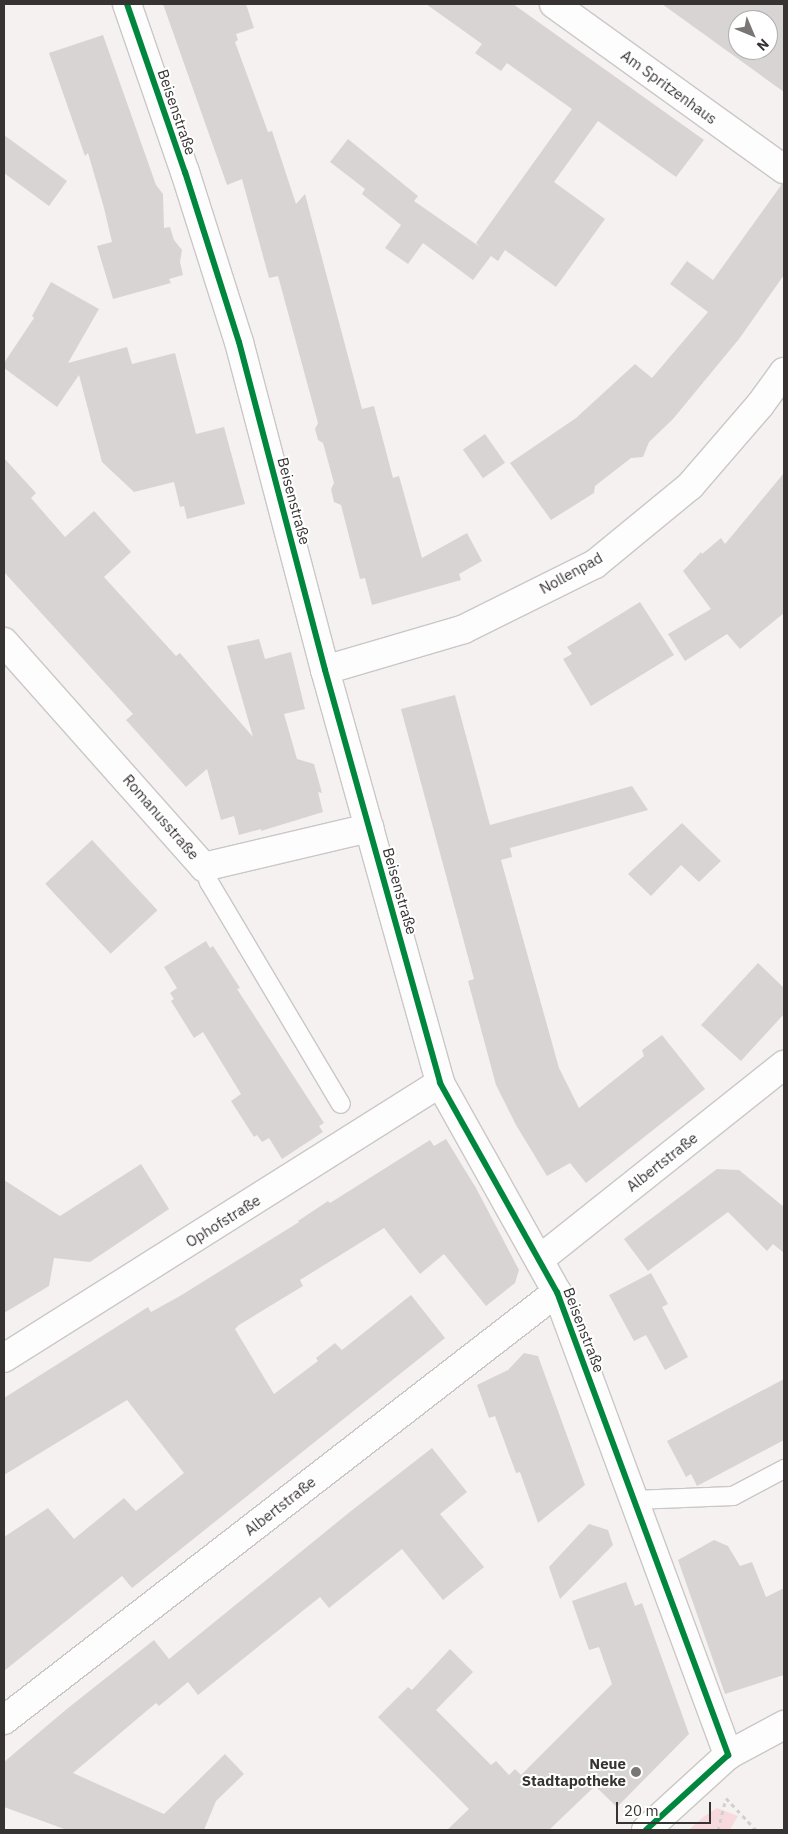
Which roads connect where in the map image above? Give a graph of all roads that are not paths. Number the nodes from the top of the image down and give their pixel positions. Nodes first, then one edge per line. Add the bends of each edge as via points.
1 (127, 4) edge
2 (554, 4) edge
3 (784, 169) edge
4 (784, 372) edge
5 (4, 642) edge
6 (325, 670) junction
7 (369, 828) junction
8 (204, 867) junction
9 (784, 1065) edge
10 (440, 1083) junction
11 (341, 1104) dead end
12 (540, 1259) junction
13 (557, 1292) junction
14 (4, 1358) edge
15 (784, 1469) edge
16 (634, 1500) junction
17 (4, 1720) edge
18 (784, 1725) edge
19 (728, 1755) junction
20 (646, 1830) edge

1 - 6 street, Beisenstraße via 240,342
2 - 3 street, Am Spritzenhaus
4 - 6 street, Nollenpad via 690,486 595,564 464,629
5 - 8 street, Romanusstraße
6 - 7 street, Beisenstraße
7 - 8 street, Romanusstraße
7 - 10 street, Beisenstraße
8 - 11 lane via 209,882
9 - 12 street, Albertstraße
10 - 12 street, Beisenstraße
10 - 14 street, Ophofstraße
12 - 13 street, Beisenstraße
13 - 16 street, Beisenstraße
13 - 17 street, Albertstraße
15 - 16 lane via 733,1496
16 - 19 street, Beisenstraße
18 - 19 street
19 - 20 street

